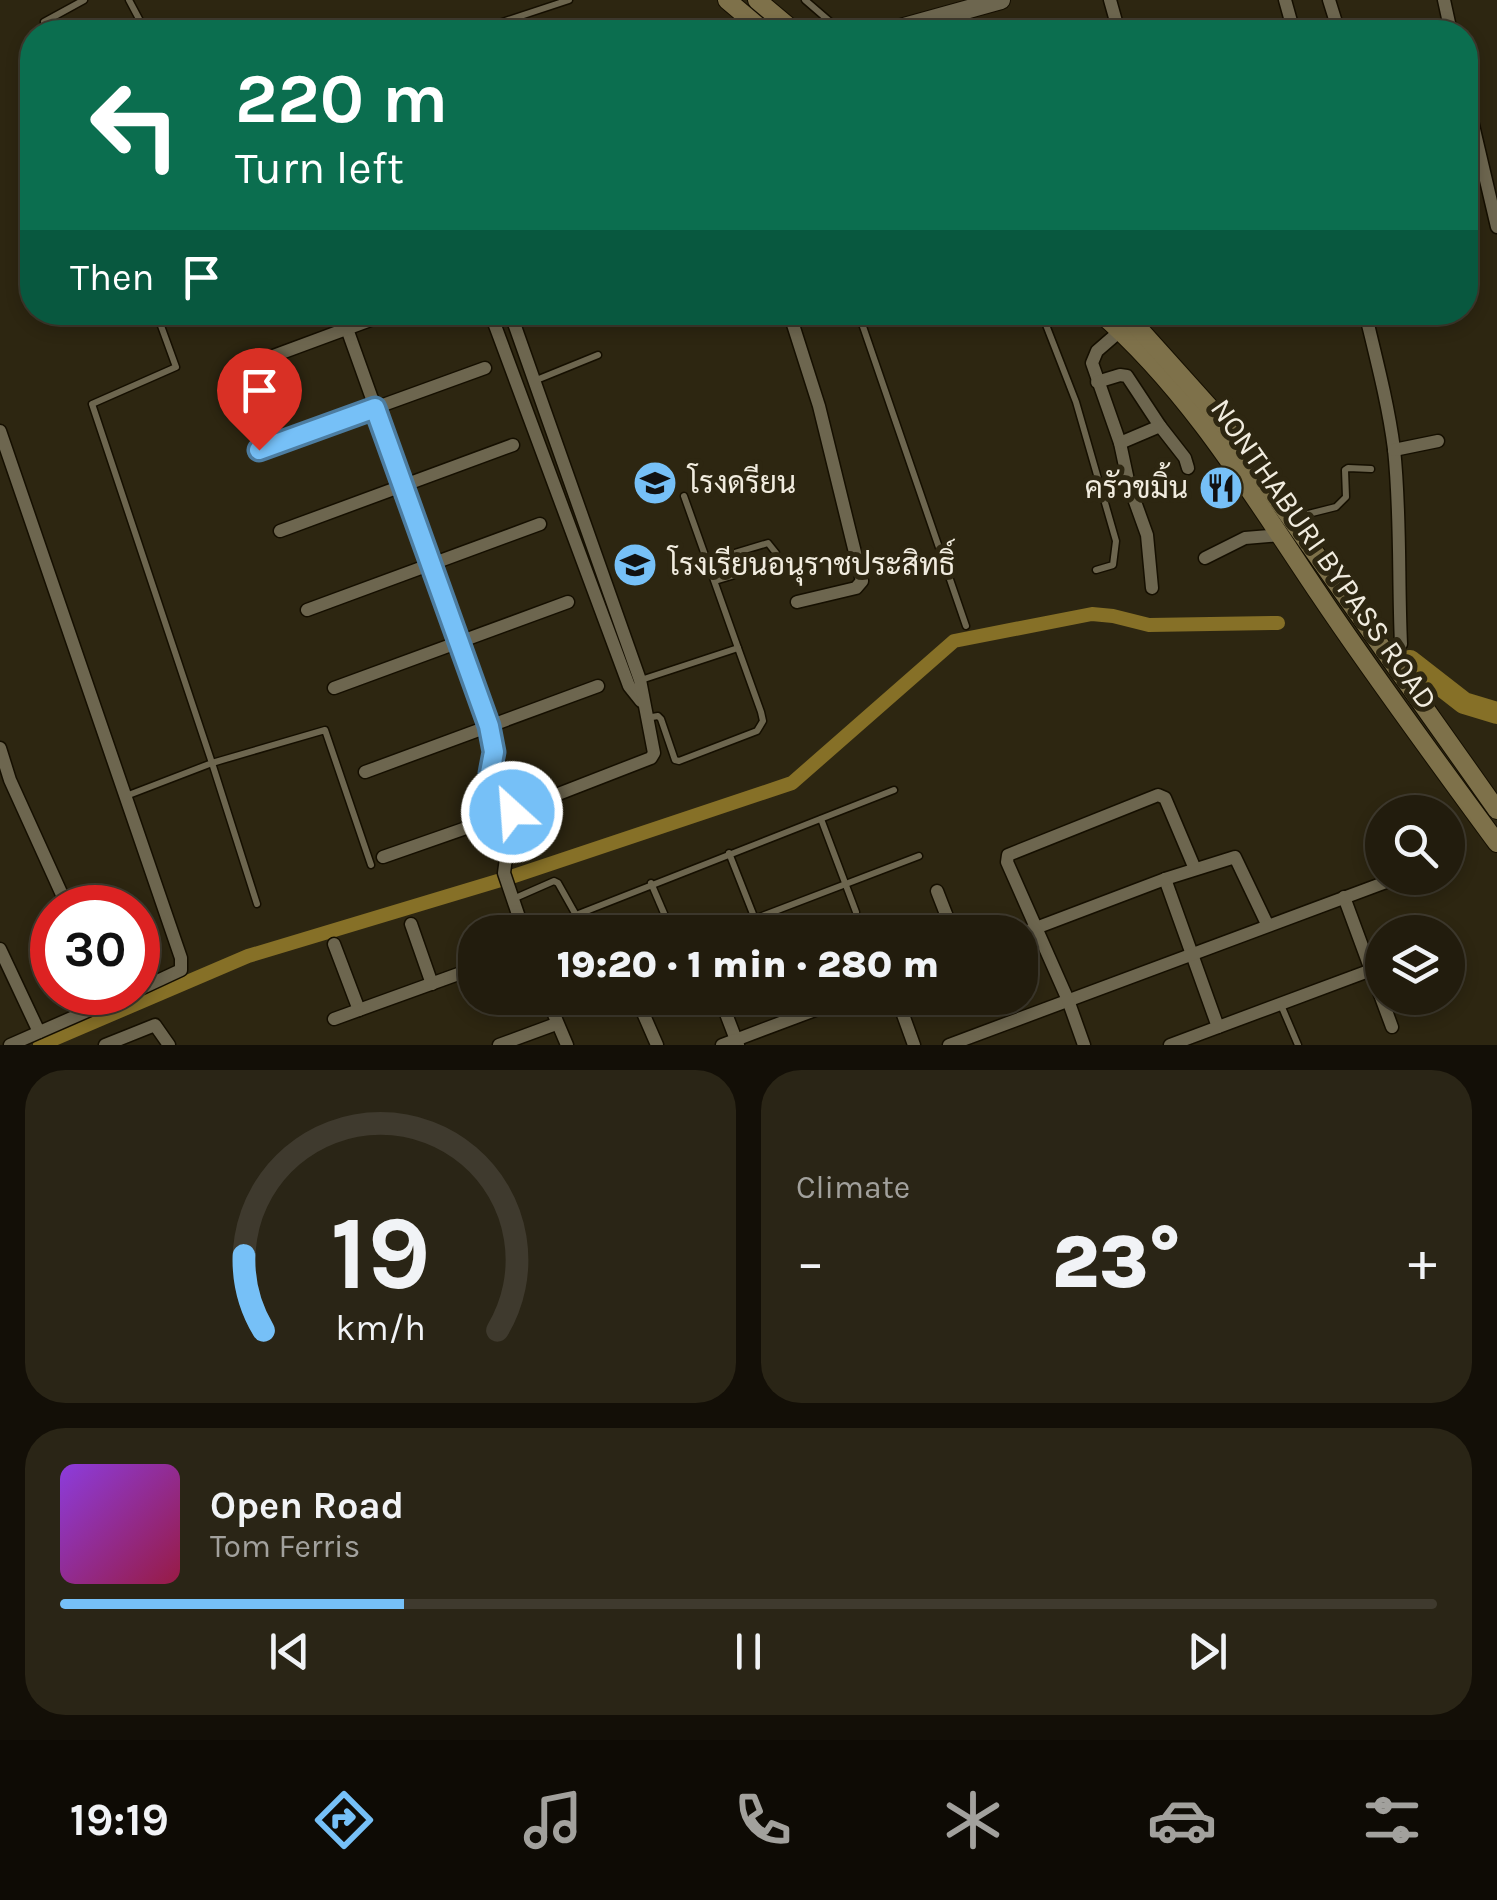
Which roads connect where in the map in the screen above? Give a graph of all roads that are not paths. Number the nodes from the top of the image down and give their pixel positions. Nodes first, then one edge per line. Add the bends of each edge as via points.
1 (84, 0) edge
2 (569, 0) edge
3 (727, 0) edge
4 (757, 0) edge
5 (804, 0) edge
6 (1001, 0) edge
7 (48, 20) edge
8 (508, 20) edge
9 (751, 20) edge
10 (781, 20) edge
11 (829, 20) edge
12 (929, 20) edge
13 (1478, 147) edge
14 (1497, 228) edge
15 (161, 325) edge
16 (345, 325) edge
17 (357, 325) edge
18 (495, 325) edge
19 (515, 325) edge
20 (793, 325) edge
21 (862, 325) edge
22 (1046, 325) edge
23 (1120, 325) edge
24 (1124, 325) edge
25 (1125, 325) edge
26 (1368, 325) edge
27 (346, 329) junction
28 (598, 355) dead end
29 (485, 368) dead end
30 (230, 372) dead end
31 (534, 381) junction
32 (1096, 382) junction
33 (516, 387) junction
34 (375, 408) junction
35 (1160, 426) junction
36 (0, 432) edge
37 (1438, 441) dead end
38 (1120, 443) junction
39 (513, 445) dead end
40 (259, 450) dead end
41 (1394, 450) junction
42 (1188, 468) dead end
43 (1371, 469) dead end
44 (402, 485) junction
45 (684, 496) dead end
46 (1292, 518) junction
47 (540, 524) dead end
48 (280, 530) dead end
49 (1280, 534) junction
50 (596, 550) junction
51 (580, 555) junction
52 (1205, 558) dead end
53 (708, 562) junction
54 (431, 564) junction
55 (1096, 570) dead end
56 (715, 581) junction
57 (1152, 588) dead end
58 (568, 602) dead end
59 (797, 602) dead end
60 (306, 610) dead end
61 (966, 626) dead end
62 (458, 642) junction
63 (1401, 644) dead end
64 (738, 648) junction
65 (640, 680) junction
66 (598, 686) dead end
67 (334, 688) dead end
68 (642, 703) junction
69 (646, 718) junction
70 (489, 726) junction
71 (0, 748) edge
72 (212, 764) junction
73 (365, 772) dead end
74 (894, 790) dead end
75 (126, 796) junction
76 (511, 808) junction
77 (1497, 810) edge
78 (821, 818) junction
79 (1496, 839) edge
80 (729, 854) junction
81 (918, 856) dead end
82 (377, 861) joint
83 (1195, 869) junction
84 (1165, 879) junction
85 (652, 883) junction
86 (845, 884) junction
87 (58, 885) edge
88 (156, 885) edge
89 (508, 887) junction
90 (1365, 890) edge
91 (938, 891) dead end
92 (160, 896) edge
93 (1344, 898) junction
94 (257, 904) dead end
95 (856, 912) dead end
96 (518, 915) edge
97 (576, 915) joint
98 (665, 915) edge
99 (753, 915) edge
100 (765, 915) edge
101 (947, 915) edge
102 (1031, 915) edge
103 (412, 924) dead end
104 (1267, 924) junction
105 (1038, 928) edge
106 (1038, 930) edge
107 (1365, 943) edge
108 (334, 944) dead end
109 (0, 950) edge
110 (1190, 954) junction
111 (1365, 972) edge
112 (458, 974) edge
113 (160, 979) edge
114 (432, 984) junction
115 (1068, 1000) junction
116 (1281, 1004) junction
117 (359, 1010) junction
118 (83, 1015) edge
119 (553, 1015) edge
120 (644, 1015) edge
121 (727, 1015) edge
122 (790, 1015) edge
123 (904, 1015) edge
124 (1389, 1015) edge
125 (334, 1019) dead end
126 (556, 1024) junction
127 (1218, 1027) junction
128 (1392, 1027) dead end
129 (39, 1032) junction
130 (737, 1042) edge
131 (10, 1045) edge
132 (104, 1045) edge
133 (170, 1045) edge
134 (499, 1045) edge
135 (566, 1045) edge
136 (657, 1045) edge
137 (722, 1045) edge
138 (914, 1045) edge
139 (949, 1045) edge
140 (1084, 1045) edge
141 (1170, 1045) edge
142 (1298, 1045) edge

1 - 7 lane
2 - 8 lane
3 - 9 main road
4 - 10 main road
5 - 11 lane
6 - 12 street
13 - 14 street
15 - 72 lane via 176,367 92,404
16 - 27 street
17 - 27 street
18 - 33 street
19 - 31 street
20 - 59 street via 862,581
21 - 61 lane
22 - 55 lane via 1116,541 1113,565
23 - 32 street via 1094,358
24 - 49 main road, NONTHABURI BYPASS ROAD
25 - 46 main road, NONTHABURI BYPASS ROAD via 1221,420
26 - 41 street
27 - 30 street
27 - 34 street
28 - 31 lane
29 - 34 street
31 - 33 street
31 - 50 street
32 - 35 street via 1127,376
32 - 38 street
33 - 51 street
34 - 40 street
34 - 44 street
35 - 38 street
35 - 42 street
36 - 75 street
37 - 41 street
38 - 57 street via 1147,535
39 - 44 street
41 - 63 street
43 - 46 lane via 1345,470 1346,498 1336,507
44 - 48 street
44 - 54 street
45 - 53 lane
46 - 77 main road, NONTHABURI BYPASS ROAD
47 - 54 street
49 - 52 street via 1245,538
49 - 79 main road, NONTHABURI BYPASS ROAD
50 - 51 street
50 - 65 street
51 - 68 street via 629,686
53 - 56 lane
53 - 56 lane via 768,543 776,554 774,563
54 - 60 street
54 - 62 street
56 - 64 lane
58 - 62 street
62 - 67 street
62 - 70 street
64 - 65 lane
64 - 69 lane via 762,712 758,731 679,761 661,719
65 - 68 street
66 - 70 street
68 - 69 street
69 - 76 street via 651,758
70 - 73 street
70 - 76 street via 490,773
71 - 87 street
72 - 75 lane
72 - 82 lane via 325,730
72 - 94 lane
74 - 78 lane
75 - 88 street
76 - 82 street
76 - 89 street
78 - 80 lane
78 - 86 lane
80 - 85 lane
80 - 99 lane
81 - 86 lane
83 - 84 street
83 - 102 street via 1165,798 1150,797 1008,855
83 - 104 street via 1236,858
84 - 105 street
84 - 110 street
85 - 97 lane
85 - 98 lane
86 - 95 lane
86 - 100 lane
89 - 96 street
89 - 97 lane via 554,882
90 - 93 street
91 - 101 street
92 - 113 street via 181,970
93 - 104 street
93 - 107 street
103 - 114 street
104 - 110 street
106 - 115 street
108 - 117 street
109 - 129 street
110 - 115 street
110 - 127 street
111 - 116 street
112 - 114 street
114 - 117 street
115 - 139 street
115 - 140 street
116 - 127 street
116 - 142 lane
117 - 125 street
118 - 129 street
119 - 126 street
120 - 136 street
121 - 130 street
122 - 130 street
123 - 138 street
124 - 128 street
126 - 134 street
126 - 135 street
127 - 141 street
129 - 131 street
130 - 137 street
132 - 133 street via 155,1025

